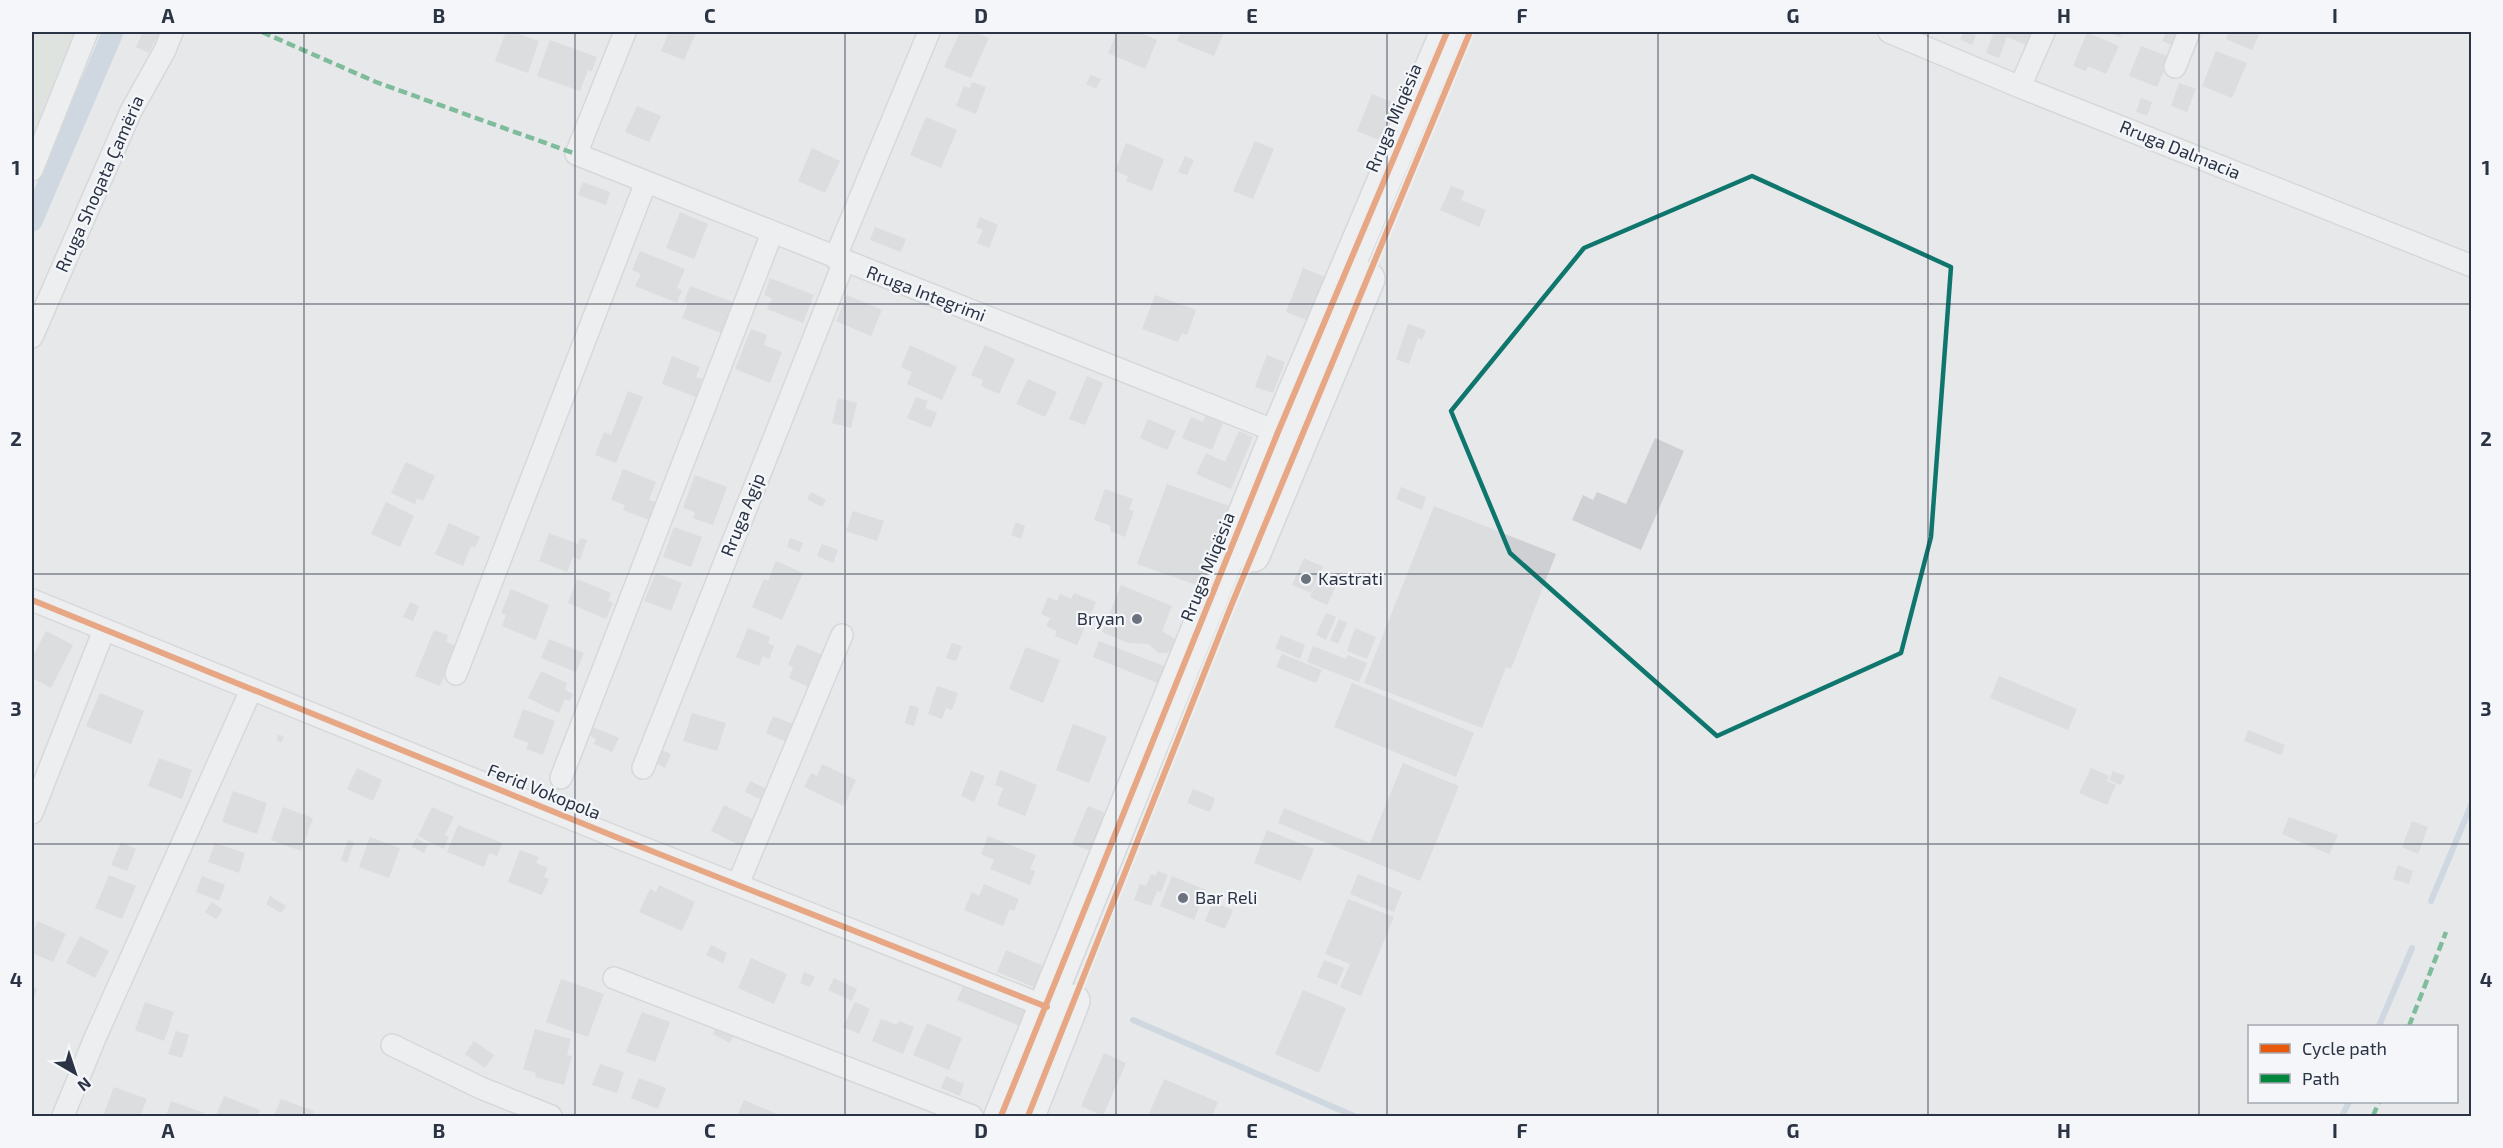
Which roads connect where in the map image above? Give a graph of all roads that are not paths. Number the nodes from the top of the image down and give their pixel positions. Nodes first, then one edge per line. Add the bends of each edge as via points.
1 (87, 32) edge
2 (172, 32) edge
3 (625, 32) edge
4 (930, 32) edge
5 (1447, 32) edge
6 (1470, 32) edge
7 (2044, 32) edge
8 (2189, 32) edge
9 (1895, 33) edge
10 (2175, 67) dead end
11 (2020, 87) junction
12 (32, 170) edge
13 (646, 182) junction
14 (772, 233) junction
15 (840, 260) junction
16 (2472, 266) edge
17 (32, 337) edge
18 (1278, 432) junction
19 (32, 600) edge
20 (104, 630) junction
21 (842, 635) dead end
22 (456, 674) dead end
23 (251, 690) junction
24 (643, 768) dead end
25 (561, 778) dead end
26 (32, 813) edge
27 (738, 884) junction
28 (614, 978) dead end
29 (1047, 1007) junction
30 (392, 1046) dead end
31 (63, 1116) edge
32 (551, 1116) edge
33 (972, 1116) edge
34 (1001, 1116) edge
35 (1028, 1116) edge

1 - 12 street
2 - 17 street, Rruga Shoqata Çamëria via 131,111
3 - 13 street, Rruga Integrimi via 576,154
4 - 15 street, Rruga Agip
5 - 18 main road, Rruga Miqësia
6 - 35 main road, Rruga Miqësia via 1231,606
7 - 11 street
8 - 10 street
9 - 11 street, Rruga Dalmacia
11 - 16 street, Rruga Dalmacia
13 - 14 street, Rruga Integrimi
13 - 22 street
14 - 15 street, Rruga Integrimi
14 - 25 street
15 - 18 street, Rruga Integrimi
15 - 24 street, Rruga Agip
18 - 29 main road, Rruga Miqësia
19 - 20 street, Ferid Vokopola
20 - 23 street, Ferid Vokopola
20 - 26 street
21 - 27 street
23 - 27 street, Ferid Vokopola
23 - 31 street
27 - 29 street, Ferid Vokopola
28 - 33 street
29 - 34 main road, Rruga Miqësia
30 - 32 street

